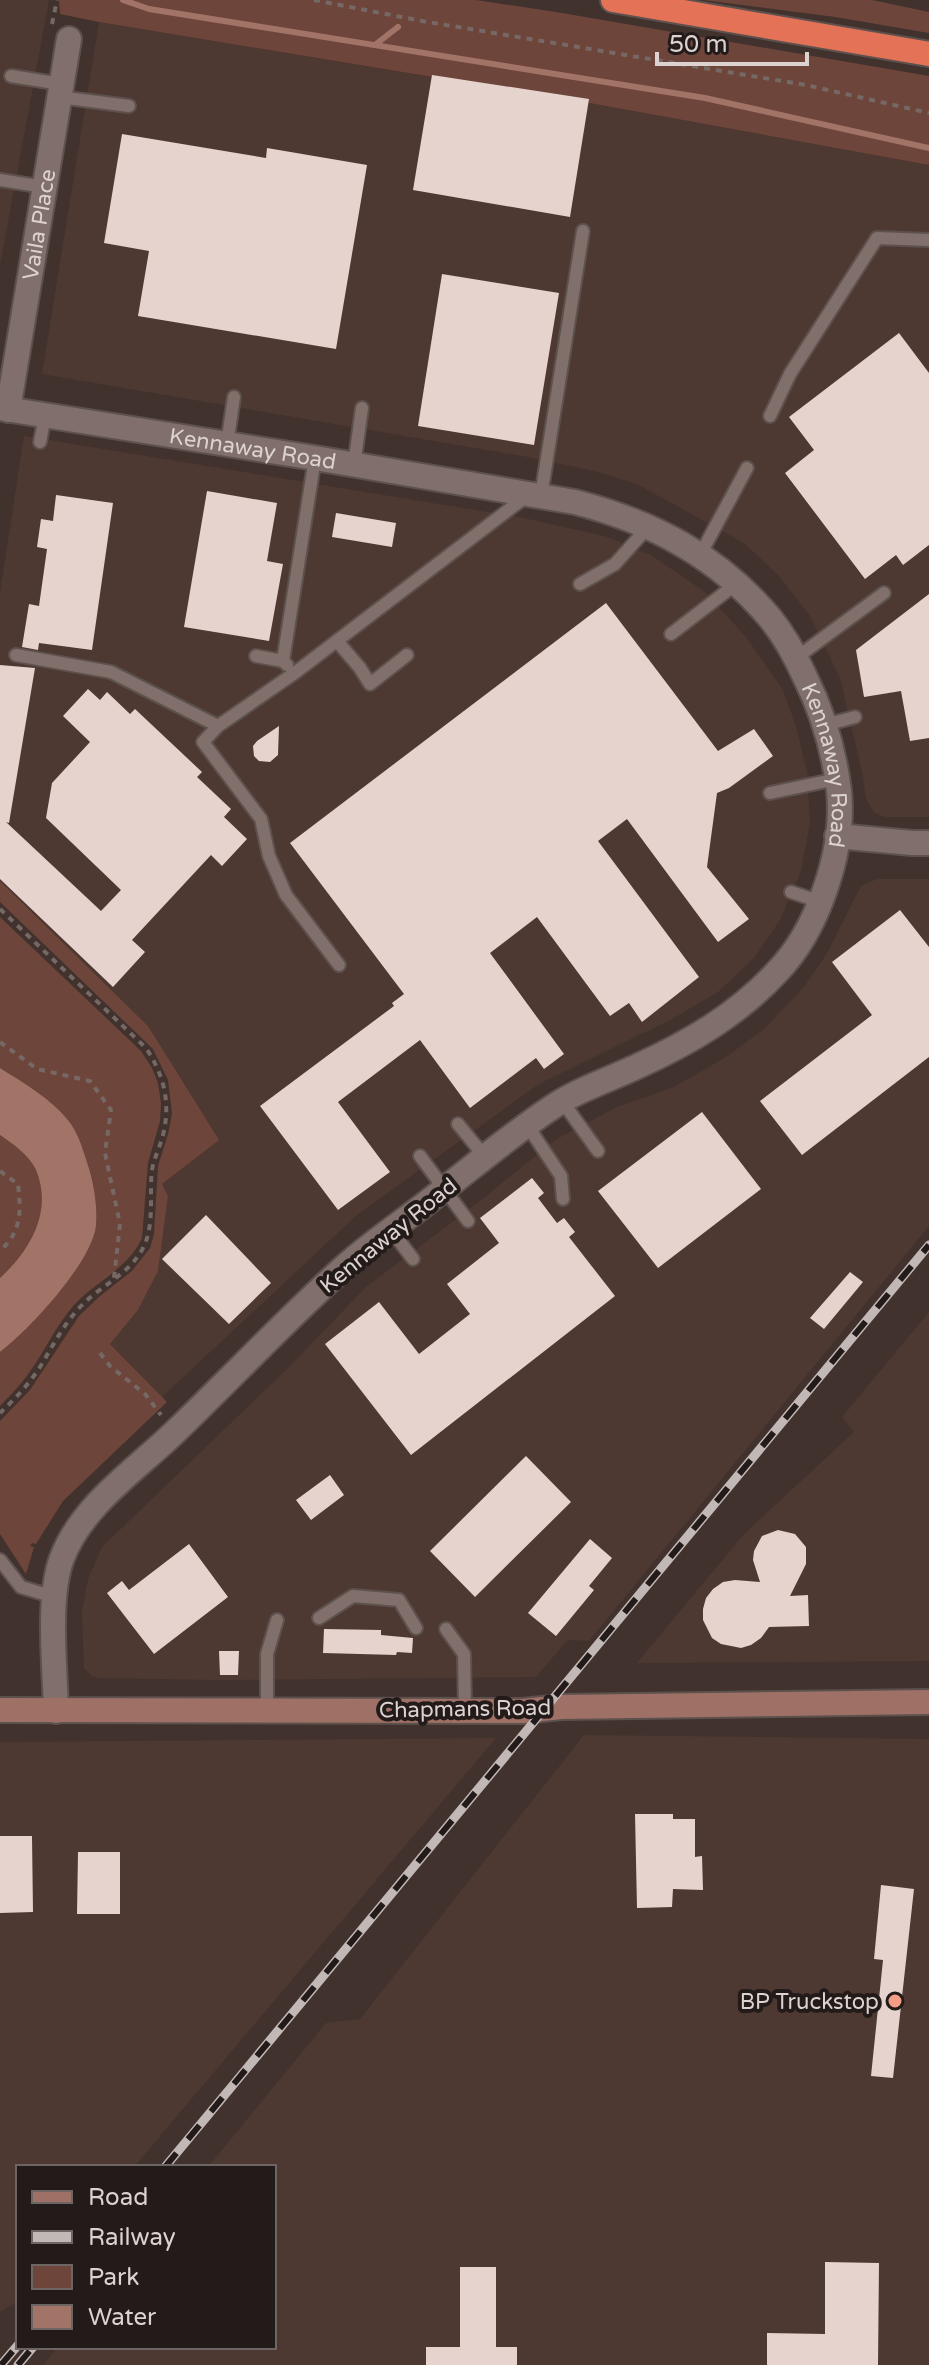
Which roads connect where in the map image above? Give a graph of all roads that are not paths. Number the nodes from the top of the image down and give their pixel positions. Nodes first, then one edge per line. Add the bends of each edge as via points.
1 (613, 0) edge
2 (69, 39) dead end
3 (929, 54) edge
4 (11, 76) dead end
5 (60, 90) junction
6 (129, 106) dead end
7 (0, 180) edge
8 (44, 187) junction
9 (583, 231) dead end
10 (929, 240) edge
11 (234, 397) dead end
12 (362, 408) dead end
13 (4, 409) edge
14 (45, 416) junction
15 (770, 416) dead end
16 (40, 442) dead end
17 (227, 444) junction
18 (315, 458) junction
19 (354, 465) junction
20 (747, 468) dead end
21 (535, 495) junction
22 (649, 526) junction
23 (700, 555) junction
24 (580, 584) dead end
25 (736, 584) junction
26 (884, 593) dead end
27 (671, 634) dead end
28 (337, 641) junction
29 (16, 655) dead end
30 (407, 655) dead end
31 (256, 656) dead end
32 (796, 658) junction
33 (283, 661) junction
34 (296, 672) junction
35 (855, 717) dead end
36 (825, 725) junction
37 (218, 726) junction
38 (837, 779) junction
39 (770, 793) dead end
40 (837, 836) junction
41 (929, 843) edge
42 (791, 892) dead end
43 (821, 902) junction
44 (339, 965) dead end
45 (562, 1101) junction
46 (458, 1124) dead end
47 (527, 1125) junction
48 (598, 1151) dead end
49 (420, 1156) dead end
50 (485, 1157) junction
51 (444, 1189) junction
52 (563, 1199) dead end
53 (468, 1221) dead end
54 (391, 1230) junction
55 (413, 1259) dead end
56 (0, 1560) edge
57 (54, 1597) junction
58 (319, 1618) dead end
59 (277, 1620) dead end
60 (416, 1628) dead end
61 (446, 1629) dead end
62 (929, 1702) edge
63 (465, 1709) junction
64 (0, 1710) edge
65 (267, 1710) junction
66 (56, 1711) junction

1 - 3 highway
2 - 5 street, Vaila Place
4 - 5 lane
5 - 6 lane
5 - 8 street, Vaila Place
7 - 8 lane
8 - 13 street, Vaila Place
9 - 21 lane
10 - 15 lane via 877,238 790,374
11 - 17 lane
12 - 19 lane
13 - 14 street, Kennaway Road
14 - 16 lane
14 - 17 street, Kennaway Road
17 - 18 street, Kennaway Road
18 - 19 street, Kennaway Road
18 - 33 lane
19 - 21 street, Kennaway Road
20 - 23 lane
21 - 22 street, Kennaway Road via 617,513
21 - 28 lane
22 - 23 street, Kennaway Road
22 - 24 lane via 615,564
23 - 25 street, Kennaway Road
25 - 27 lane
25 - 32 street, Kennaway Road via 771,619
26 - 32 lane
28 - 30 lane via 370,684
28 - 34 lane
29 - 37 lane via 111,672
31 - 33 lane
32 - 36 street, Kennaway Road
33 - 34 lane
34 - 37 lane
35 - 36 lane
36 - 38 street, Kennaway Road
37 - 44 lane via 203,742 261,819 286,895
38 - 39 lane
38 - 40 street, Kennaway Road
40 - 41 street
40 - 43 street, Kennaway Road
42 - 43 lane
43 - 45 street, Kennaway Road via 805,936 743,1005 698,1037
45 - 47 street, Kennaway Road
45 - 48 lane
46 - 50 lane
47 - 50 street, Kennaway Road
47 - 52 lane via 561,1176
49 - 51 lane
50 - 51 street, Kennaway Road
51 - 53 lane
51 - 54 street, Kennaway Road
54 - 55 lane
54 - 57 street, Kennaway Road via 344,1267 97,1505 64,1554
56 - 57 lane via 21,1587
57 - 66 street, Kennaway Road
58 - 60 lane via 353,1596 399,1600
59 - 65 lane via 267,1654
61 - 63 lane via 464,1654
62 - 63 street, Chapmans Road
63 - 65 street, Chapmans Road
64 - 66 street, Chapmans Road
65 - 66 street, Chapmans Road

